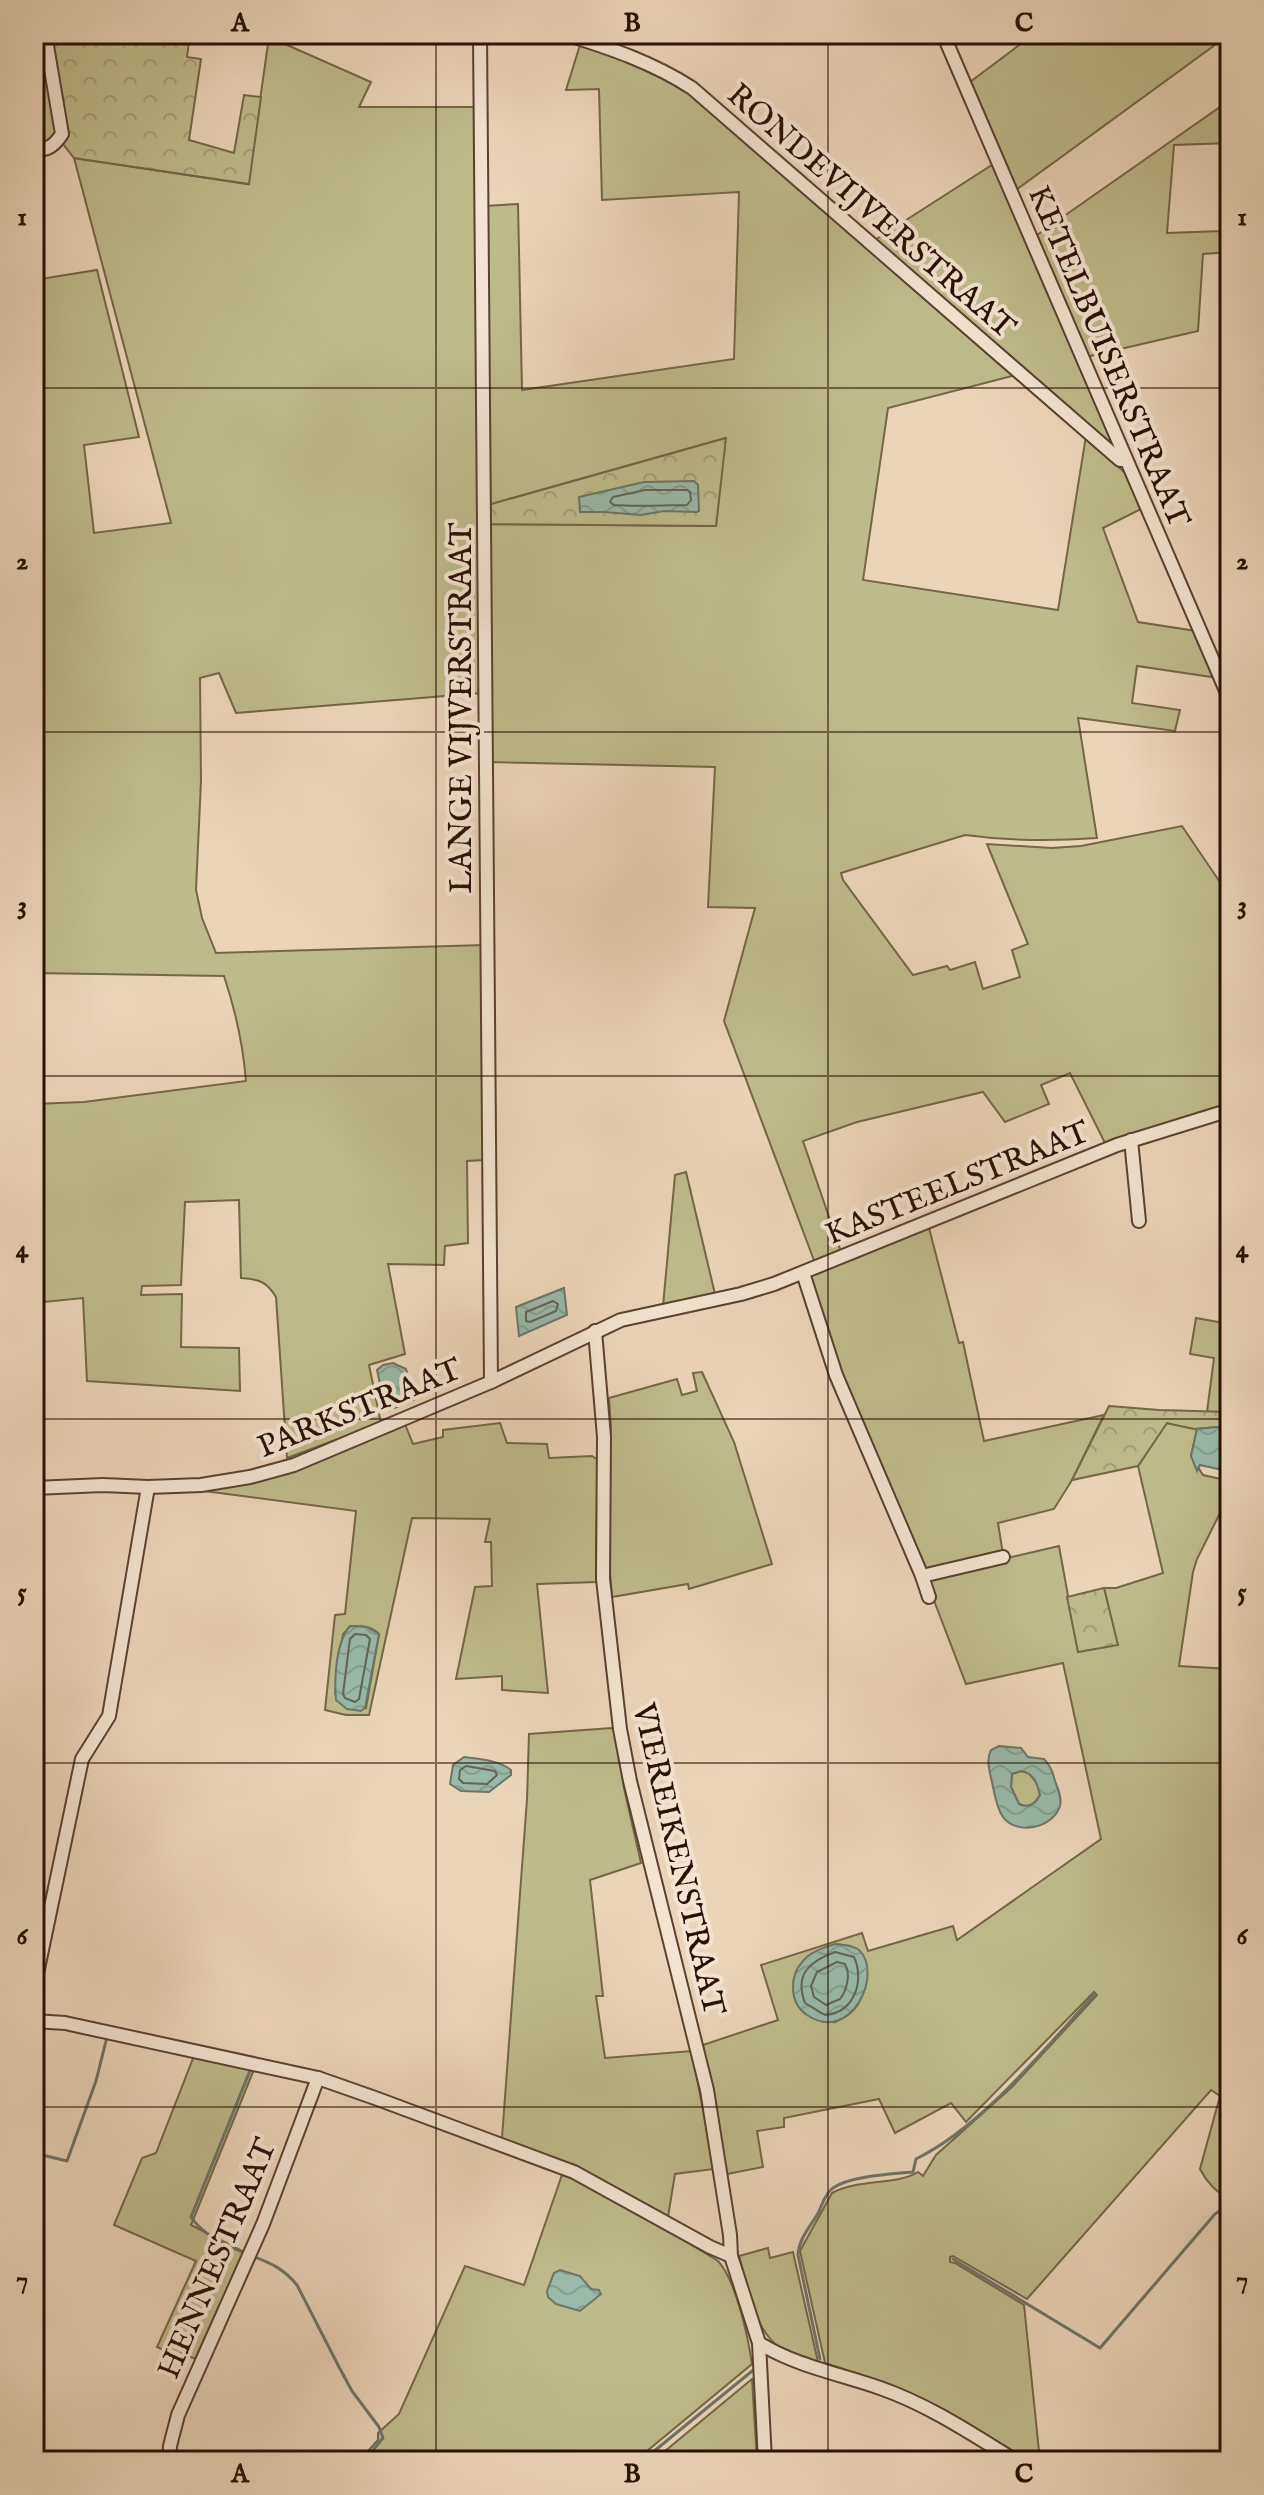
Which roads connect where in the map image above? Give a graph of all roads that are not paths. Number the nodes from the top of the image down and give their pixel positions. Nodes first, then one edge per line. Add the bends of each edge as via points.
1 (45, 34) edge
2 (480, 34) edge
3 (565, 34) edge
4 (943, 34) edge
5 (34, 150) edge
6 (1125, 459) junction
7 (1230, 700) edge
8 (1230, 1110) edge
9 (1131, 1140) junction
10 (1139, 1221) dead end
11 (803, 1273) junction
12 (595, 1331) junction
13 (491, 1382) junction
14 (148, 1487) junction
15 (34, 1488) edge
16 (1003, 1557) dead end
17 (922, 1576) junction
18 (929, 1597) dead end
19 (34, 1988) edge
20 (34, 2021) edge
21 (318, 2078) junction
22 (731, 2256) junction
23 (759, 2343) junction
24 (169, 2461) edge
25 (765, 2461) edge
26 (1016, 2461) edge

1 - 5 street via 62,134 56,144
2 - 13 street, LANGE VIJVERSTRAAT
3 - 6 street, RONDEVIJVERSTRAAT via 640,60 692,88 1120,460
4 - 6 street, KETELBUISERSTRAAT
6 - 7 street, KETELBUISERSTRAAT
8 - 9 street, KASTEELSTRAAT
9 - 10 street, KASTEELSTRAAT
9 - 11 street, KASTEELSTRAAT
11 - 12 street, KASTEELSTRAAT
11 - 17 street, KASTEELSTRAAT via 836,1375
12 - 13 street, PARKSTRAAT
12 - 22 street, VIEREIKENSTRAAT via 604,1437 603,1579 620,1729 707,2090
13 - 14 street, PARKSTRAAT via 294,1465 213,1483
14 - 15 street, PARKSTRAAT
14 - 19 street via 109,1716 82,1759
16 - 17 street
17 - 18 street, KASTEELSTRAAT
20 - 21 street via 65,2023
21 - 22 street via 574,2172
21 - 24 street, HENNESTRAAT via 263,2224 178,2415
22 - 23 street, VIEREIKENSTRAAT
23 - 25 street, VIEREIKENSTRAAT
23 - 26 street via 921,2405

